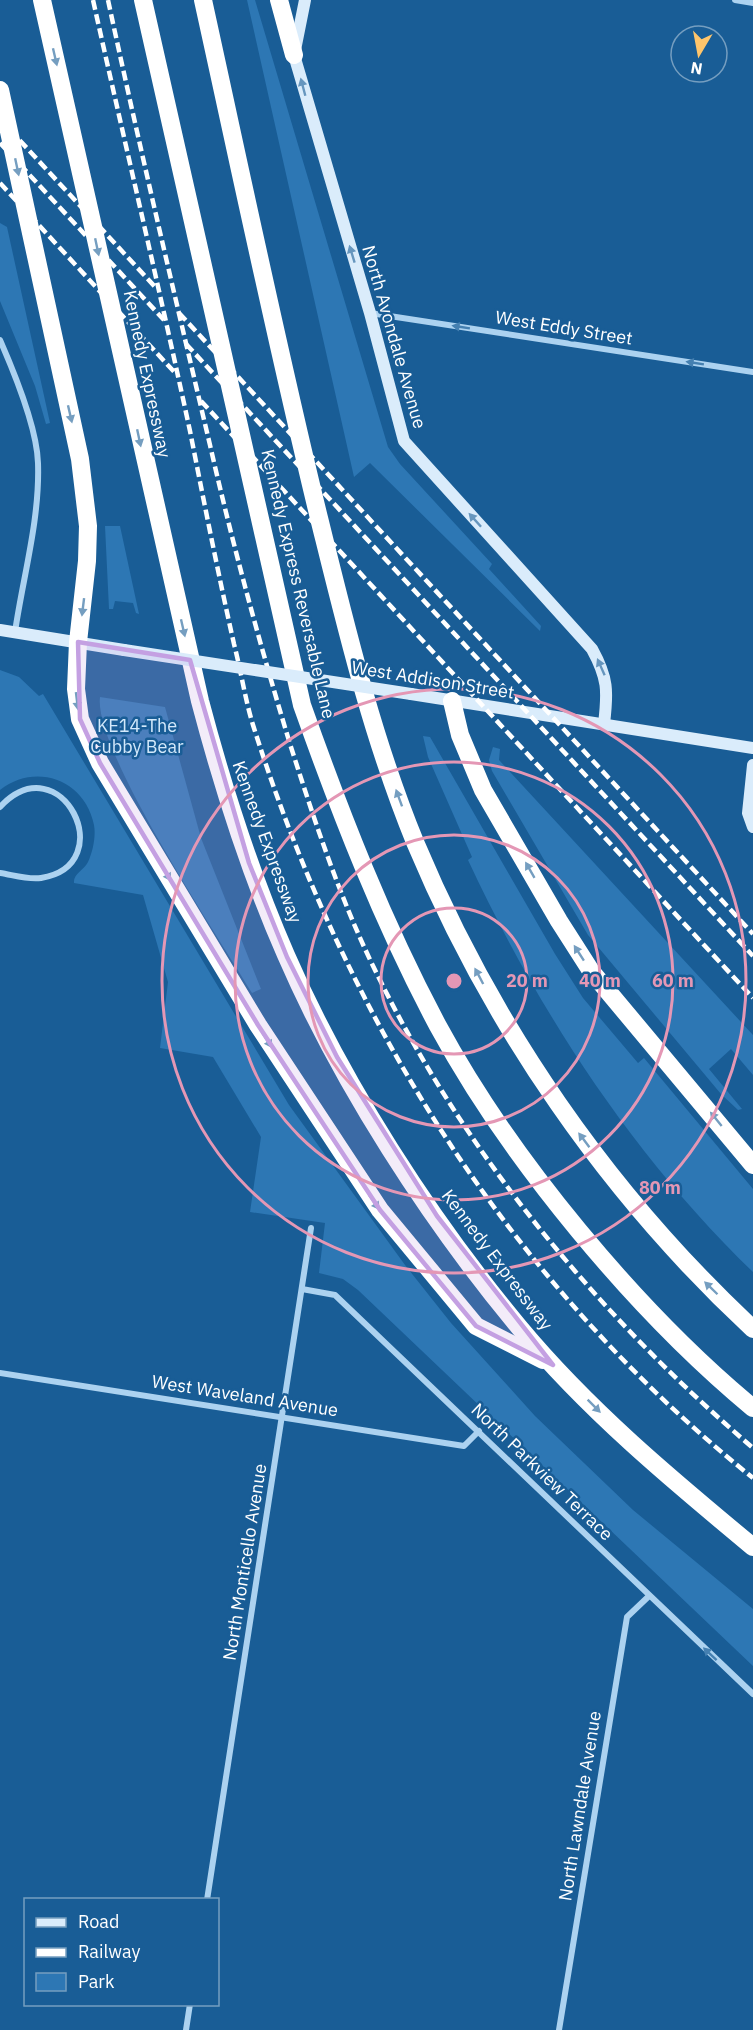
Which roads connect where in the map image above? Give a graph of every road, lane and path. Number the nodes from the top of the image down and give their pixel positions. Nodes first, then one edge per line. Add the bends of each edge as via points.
1 (42, 0) edge
2 (143, 0) edge
3 (203, 0) edge
4 (279, 0) edge
5 (305, 0) edge
6 (735, 0) edge
7 (753, 3) edge
8 (294, 55) junction
9 (0, 90) edge
10 (370, 313) junction
11 (0, 340) edge
12 (753, 372) edge
13 (0, 630) edge
14 (15, 632) junction
15 (78, 642) junction
16 (452, 701) junction
17 (604, 724) junction
18 (753, 748) edge
19 (753, 765) edge
20 (0, 807) edge
21 (753, 827) edge
22 (0, 873) edge
23 (753, 1165) edge
24 (311, 1228) dead end
25 (302, 1289) junction
26 (753, 1329) edge
27 (552, 1365) junction
28 (0, 1373) edge
29 (753, 1408) edge
30 (282, 1417) junction
31 (479, 1431) junction
32 (753, 1547) edge
33 (649, 1596) junction
34 (753, 1694) edge
35 (207, 1898) edge
36 (190, 2006) edge
37 (186, 2030) edge
38 (559, 2030) edge

1 -> 27 highway, Kennedy Expressway via 200,701 249,863 287,957 369,1113 470,1263
2 - 29 highway, Kennedy Express Reversable Lane via 302,705 338,807 388,926 439,1027 537,1177 659,1319
26 -> 3 highway via 656,1228 558,1104 495,1005 415,842 346,635
4 - 8 highway
5 - 8 street, North Avondale Avenue
6 - 7 street
10 -> 8 street, North Avondale Avenue
9 -> 15 highway via 80,459 88,526
12 -> 10 street, West Eddy Street
17 -> 10 street, North Avondale Avenue via 608,692 604,671 592,649 404,441
11 - 14 street via 36,443 38,462 38,492
13 - 14 street, West Addison Street
14 - 15 street, West Addison Street
15 - 16 street, West Addison Street, bridge
15 -> 27 highway via 76,689 80,719 100,764 347,1164 416,1256 476,1326
16 - 17 street, West Addison Street
23 -> 16 highway via 591,971 483,790 460,735
17 - 18 street, West Addison Street
19 - 21 street via 748,813
20 - 22 street via 20,792 44,789 71,806 79,820 81,836 69,865 55,874 39,879
24 - 25 street, North Monticello Avenue
25 - 30 street, North Monticello Avenue
25 - 31 street, North Parkview Terrace via 335,1295
27 -> 32 highway, Kennedy Expressway via 654,1465
28 - 30 street, West Waveland Avenue
30 - 31 street, West Waveland Avenue via 464,1446
30 - 35 street, North Monticello Avenue
31 - 33 street, North Parkview Terrace
34 -> 33 street, North Parkview Terrace
33 - 38 street, North Lawndale Avenue via 627,1617
36 - 37 street

